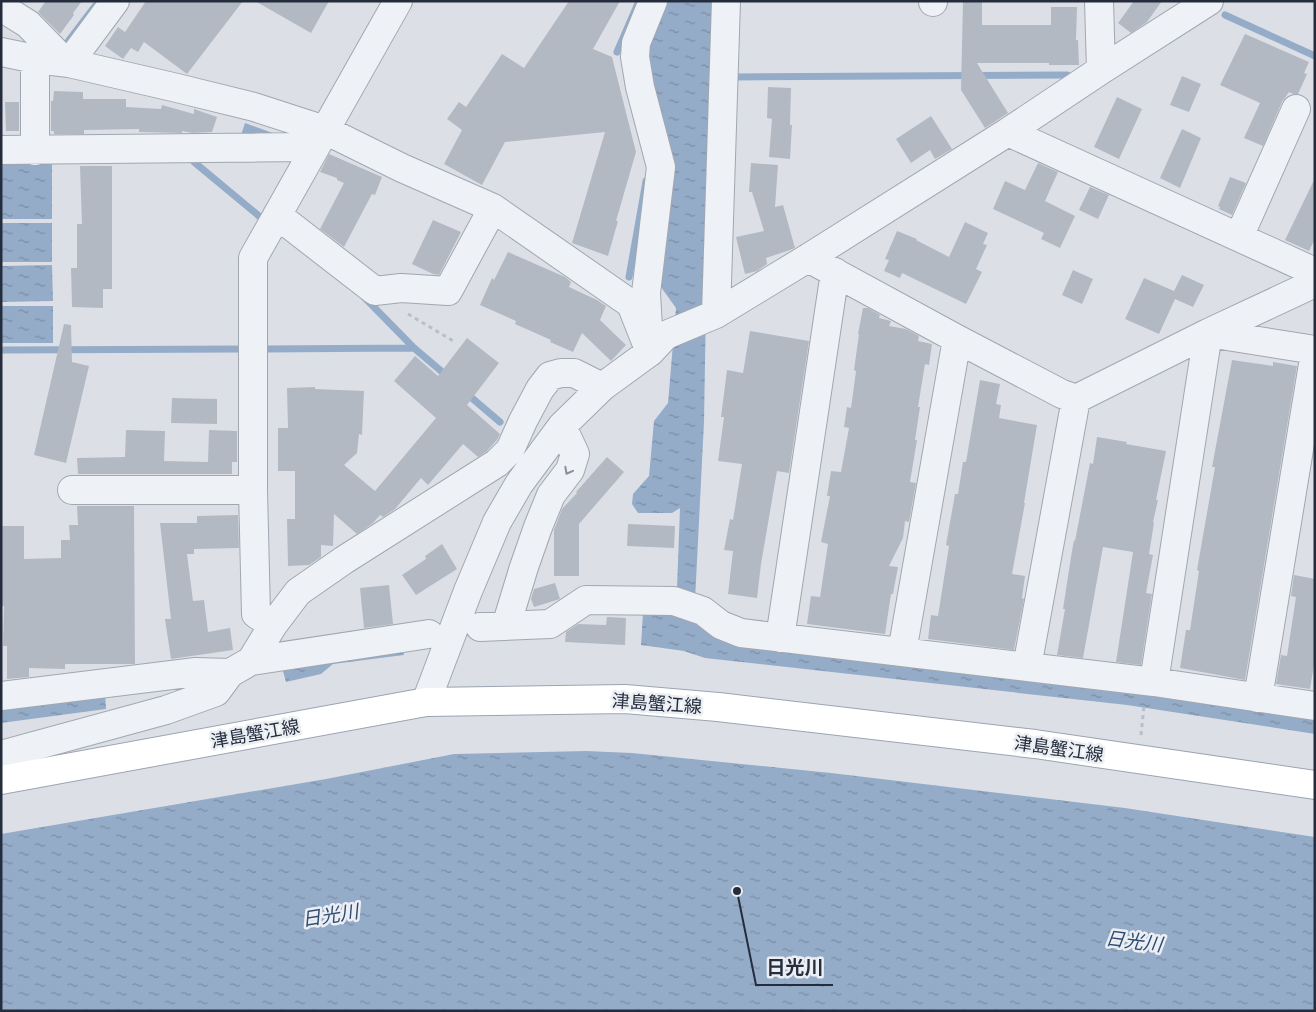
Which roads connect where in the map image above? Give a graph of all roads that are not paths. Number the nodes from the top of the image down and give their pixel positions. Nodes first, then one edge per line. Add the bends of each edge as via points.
1 (114, 1) edge
2 (398, 1) edge
3 (653, 1) edge
4 (726, 1) edge
5 (1099, 1) edge
6 (1209, 1) edge
7 (1, 7) edge
8 (1, 52) edge
9 (35, 59) junction
10 (67, 62) junction
11 (1101, 70) junction
12 (1296, 109) dead end
13 (1008, 132) junction
14 (320, 138) junction
15 (1, 150) edge
16 (35, 150) junction
17 (493, 208) junction
18 (277, 215) junction
19 (1239, 237) junction
20 (808, 258) junction
21 (835, 272) junction
22 (1315, 272) edge
23 (1315, 283) edge
24 (714, 315) junction
25 (1208, 333) junction
26 (958, 339) junction
27 (658, 343) junction
28 (1315, 351) edge
29 (602, 388) junction
30 (1076, 399) junction
31 (562, 426) junction
32 (72, 490) dead end
33 (252, 490) junction
34 (273, 625) junction
35 (429, 634) dead end
36 (780, 638) junction
37 (902, 652) junction
38 (241, 667) junction
39 (1027, 667) junction
40 (1154, 682) junction
41 (1, 696) edge
42 (1258, 698) junction
43 (426, 702) junction
44 (1315, 706) edge
45 (1, 755) edge
46 (1, 780) edge
47 (1315, 785) edge

1 - 10 street
2 - 14 street
3 - 27 street via 636,43 635,57 661,167 646,293
4 - 24 street
5 - 11 street
6 - 11 street
7 - 10 street via 28,24
8 - 9 street
9 - 10 street
9 - 16 street
10 - 14 street via 254,107
11 - 13 street
12 - 19 street
13 - 19 street
13 - 20 street
14 - 16 street
14 - 17 street via 402,168
14 - 18 street
15 - 16 street
17 - 18 street via 448,291 401,288 375,291
17 - 27 street via 631,304
18 - 33 street via 253,258
19 - 22 street
20 - 21 street
20 - 24 street
21 - 26 street
21 - 36 street
23 - 25 street
24 - 27 street
25 - 28 street
25 - 30 street
25 - 40 street
26 - 30 street
26 - 37 street
27 - 29 street
28 - 42 street
29 - 31 street
29 - 34 street via 574,373 550,376 510,450 497,463 298,592
30 - 39 street
31 -> 36 street via 575,454 570,470 551,495 524,567 493,626 550,624 586,600 674,601 703,611 722,625 741,633
31 - 43 street via 519,484 497,522
32 - 33 street
33 - 34 street via 256,614
34 - 38 street
35 - 38 street
36 - 37 street
37 - 39 street
38 - 41 street
38 - 45 street via 216,692 166,710
39 - 40 street
40 - 42 street
42 - 44 street
43 - 46 main road, 津島蟹江線
43 - 47 main road, 津島蟹江線 via 625,699 718,707 1035,744

